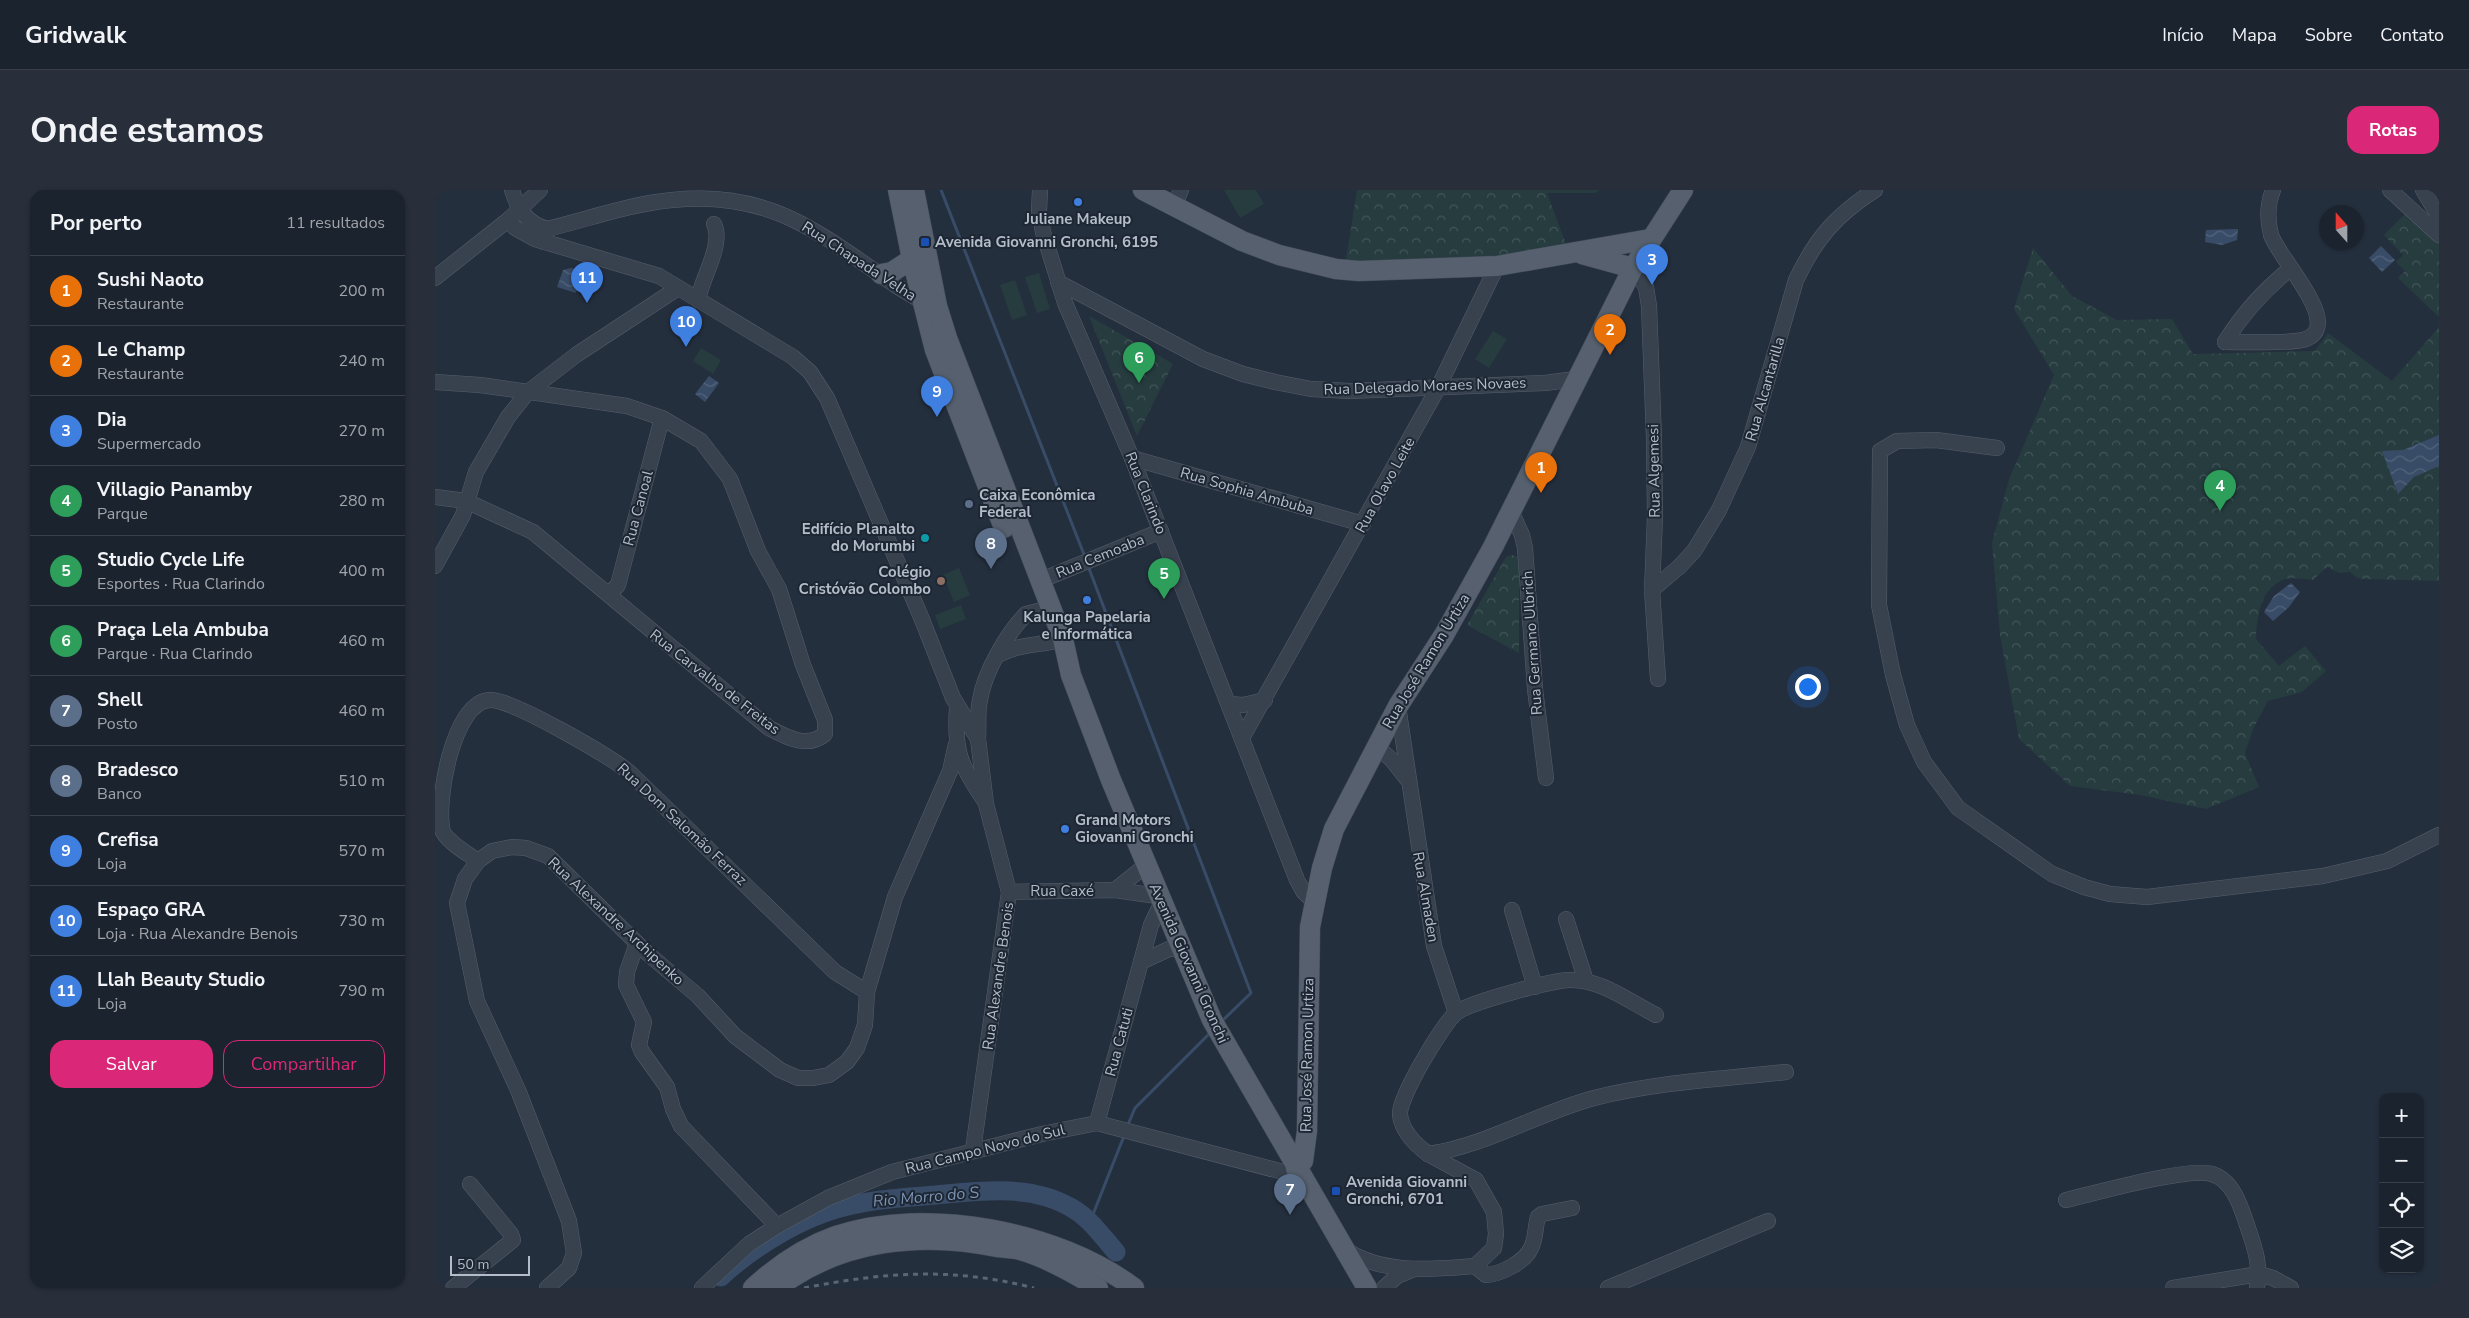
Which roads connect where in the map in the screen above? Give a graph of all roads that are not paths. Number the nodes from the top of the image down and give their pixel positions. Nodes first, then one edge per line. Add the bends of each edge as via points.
1 (512, 190) edge
2 (540, 190) edge
3 (898, 190) edge
4 (914, 190) edge
5 (1040, 190) edge
6 (1683, 190) edge
7 (1875, 190) edge
8 (2273, 190) edge
9 (2390, 190) edge
10 (2422, 190) edge
11 (1152, 192) edge
12 (1178, 198) edge
13 (2405, 204) junction
14 (514, 215) junction
15 (2439, 217) edge
16 (714, 224) dead end
17 (545, 235) junction
18 (2439, 235) edge
19 (1650, 239) junction
20 (1577, 253) junction
21 (912, 259) junction
22 (1497, 266) junction
23 (1633, 268) junction
24 (2290, 268) junction
25 (881, 274) junction
26 (435, 278) edge
27 (1058, 282) junction
28 (678, 288) junction
29 (699, 300) junction
30 (929, 303) junction
31 (1575, 379) junction
32 (435, 382) edge
33 (1438, 388) junction
34 (528, 392) junction
35 (662, 418) junction
36 (1997, 448) dead end
37 (1132, 458) junction
38 (435, 497) edge
39 (467, 501) junction
40 (1511, 511) junction
41 (1363, 524) junction
42 (1161, 531) junction
43 (435, 566) edge
44 (1039, 581) junction
45 (1652, 590) junction
46 (609, 594) junction
47 (1045, 612) junction
48 (1057, 641) junction
49 (998, 654) junction
50 (1658, 679) dead end
51 (980, 699) junction
52 (1265, 700) junction
53 (1229, 704) junction
54 (1398, 706) junction
55 (958, 725) junction
56 (1243, 738) junction
57 (978, 739) junction
58 (1376, 746) junction
59 (980, 756) junction
60 (965, 771) junction
61 (1546, 778) dead end
62 (1407, 779) junction
63 (937, 801) junction
64 (986, 804) junction
65 (2439, 835) edge
66 (478, 861) junction
67 (1145, 866) junction
68 (1115, 890) junction
69 (1009, 892) junction
70 (1159, 900) junction
71 (1314, 902) junction
72 (1512, 910) dead end
73 (1566, 919) dead end
74 (637, 943) junction
75 (1181, 949) junction
76 (1141, 962) junction
77 (1586, 981) junction
78 (1535, 987) junction
79 (867, 992) junction
80 (1456, 1013) junction
81 (1656, 1015) dead end
82 (1786, 1072) dead end
83 (1097, 1123) junction
84 (973, 1150) junction
85 (1428, 1154) junction
86 (1296, 1169) junction
87 (470, 1184) dead end
88 (2066, 1200) dead end
89 (1572, 1208) dead end
90 (1768, 1221) dead end
91 (777, 1226) junction
92 (1345, 1250) junction
93 (1475, 1266) junction
94 (1415, 1269) junction
95 (2258, 1281) edge
96 (453, 1288) edge
97 (547, 1288) edge
98 (701, 1288) edge
99 (753, 1288) edge
100 (777, 1288) edge
101 (1099, 1288) edge
102 (1134, 1288) edge
103 (1367, 1288) edge
104 (1384, 1288) edge
105 (1608, 1288) edge
106 (2173, 1288) edge
107 (2291, 1288) edge

1 - 14 street
2 - 14 street
3 - 21 main road, Avenida Giovanni Gronchi
4 - 30 main road, Avenida Giovanni Gronchi
5 - 27 street, Rua Clarindo via 1039,212
6 - 19 main road, Rua José Ramon Urtiza
7 - 45 street, Rua Alcantarilla via 1833,222 1805,261 1796,280 1748,447 1719,510 1694,551
8 - 24 street via 2268,202 2271,236
9 - 13 street
10 - 13 street
10 - 15 street
11 - 12 main road
12 - 22 main road via 1242,241 1336,269
13 - 18 street
14 - 17 street, Rua Alexandre Benois via 515,228 527,235
14 - 26 street
16 - 29 street via 717,243 701,285
17 - 25 street, Rua Chapada Velha via 607,212 671,200 722,199 775,211 814,229
17 - 28 street, Rua Alexandre Benois via 650,272
19 - 20 main road
19 - 23 main road, Rua José Ramon Urtiza
20 - 22 main road
20 - 23 main road
21 - 25 main road via 892,272
21 - 30 main road, Avenida Giovanni Gronchi
22 - 33 street, Rua Olavo Leite
23 - 31 main road, Rua José Ramon Urtiza
23 - 45 street, Rua Algemesi via 1646,287 1649,306 1654,439
24 - 24 street via 2249,307 2225,342 2303,340 2316,330 2318,313
25 - 30 street, Rua Chapada Velha
27 - 33 street, Rua Delegado Moraes Novaes via 1197,356 1243,374 1331,391
27 - 37 street, Rua Clarindo
28 - 29 street, Rua Alexandre Benois
28 - 34 street
29 - 55 street, Rua Alexandre Benois via 793,357 817,382 841,428 921,616
30 - 44 main road, Avenida Giovanni Gronchi
30 - 47 main road, Avenida Giovanni Gronchi via 935,350 948,387
31 - 33 street, Rua Delegado Moraes Novaes
31 - 40 main road, Rua José Ramon Urtiza
32 - 34 street, Rua Carvalho de Freitas
33 - 41 street, Rua Olavo Leite
34 - 35 street, Rua Carvalho de Freitas via 604,402
34 - 39 street via 508,417 476,472
35 - 46 street, Rua Canoal via 618,585
35 - 46 street, Rua Carvalho de Freitas via 701,441 730,479 758,551 779,589 825,720 825,734 803,741 785,737 769,728
36 - 65 street via 1937,440 1897,441 1881,451 1879,605 1893,675 1907,725 1925,762 1958,808 2052,874 2110,894 2147,897 2323,876 2387,861
37 - 41 street, Rua Sophia Ambuba
37 - 42 street, Rua Clarindo
38 - 39 street, Rua Carvalho de Freitas
39 - 43 street via 460,521
39 - 46 street, Rua Carvalho de Freitas via 533,532
40 - 54 main road, Rua José Ramon Urtiza via 1444,635
40 - 61 street, Rua Germano Ulbrich via 1525,548 1535,689
41 - 52 street, Rua Olavo Leite
42 - 44 street, Rua Cemoaba
42 - 53 street, Rua Clarindo
44 - 47 main road, Avenida Giovanni Gronchi
45 - 50 street, Rua Algemesi
47 - 48 main road, Avenida Giovanni Gronchi
47 - 49 street, Rua Alexandre Archipenko via 1026,614
48 - 49 street via 1023,645
48 - 67 main road, Avenida Giovanni Gronchi
49 - 51 street, Rua Alexandre Archipenko
51 - 55 street, Rua Alexandre Archipenko
51 - 57 street, Rua Alexandre Archipenko
52 - 53 street via 1243,705
52 - 56 street, Rua Olavo Leite
53 - 56 street, Rua Clarindo
54 - 58 main road, Rua José Ramon Urtiza
54 - 62 street, Rua Almaden
55 - 57 street, Rua Alexandre Benois
55 - 60 street, Rua Alexandre Benois
55 - 63 street, Rua Alexandre Archipenko via 950,771
56 - 71 street, Rua Clarindo via 1297,880
57 - 59 street, Rua Alexandre Benois
58 - 62 street, Rua Almaden
58 - 71 main road, Rua José Ramon Urtiza via 1335,829
59 - 60 street, Rua Alexandre Archipenko
59 - 64 street, Rua Alexandre Benois
60 - 63 street, Rua Alexandre Archipenko
60 - 64 street, Rua Alexandre Benois
62 - 80 street, Rua Almaden via 1434,946
63 - 79 street, Rua Alexandre Archipenko via 895,897
64 - 69 street, Rua Alexandre Benois
66 - 74 street, Rua Alexandre Archipenko via 500,848 538,851 562,868
66 - 79 street, Rua Dom Salomão Ferraz via 443,831 437,794 441,774 461,722 475,705 491,700 512,706 546,723 604,754 629,772 835,972
66 - 97 street, Rua Alexandre Archipenko via 460,889 457,904 473,990 545,1156 573,1237 574,1253 569,1268
67 - 68 street, Rua Caxé
67 - 70 main road, Avenida Giovanni Gronchi
68 - 69 street, Rua Caxé
68 - 70 street, Rua Caxé
69 - 84 street, Rua Alexandre Benois
70 - 75 main road, Avenida Giovanni Gronchi
70 - 76 street, Rua Catuti
71 - 86 main road, Rua José Ramon Urtiza via 1309,958 1307,1131 1303,1161
72 - 78 street
73 - 77 street
74 - 79 street, Rua Alexandre Archipenko via 698,996 735,1036 780,1070 798,1078 829,1075 847,1062 857,1048 865,1025
74 - 91 street via 627,972 626,986 644,1022 639,1045 642,1052 667,1087 681,1126
75 - 76 street via 1169,949
75 - 86 main road, Avenida Giovanni Gronchi via 1212,1020
76 - 83 street, Rua Catuti
77 - 78 street via 1569,980
77 - 81 street
78 - 80 street via 1477,1003
80 - 85 street via 1405,1093 1400,1114 1411,1138
82 - 85 street via 1657,1085 1593,1098 1448,1151
83 - 84 street, Rua Campo Novo do Sul
83 - 86 street, Rua Campo Novo do Sul via 1283,1172
84 - 91 street, Rua Campo Novo do Sul via 892,1172 828,1198
85 - 93 street via 1476,1180 1494,1212 1496,1234 1493,1248
86 - 92 main road, Avenida Giovanni Gronchi
87 - 96 street via 513,1240
88 - 95 street via 2191,1172 2213,1174 2231,1188 2242,1210 2259,1261
89 - 93 street via 1538,1217 1533,1246 1527,1256 1493,1275 1486,1276
90 - 105 street
91 - 98 street, Rua Campo Novo do Sul via 749,1244
92 - 94 street via 1363,1260
92 - 103 main road, Avenida Giovanni Gronchi
93 - 94 street
94 - 104 street via 1397,1276
95 - 106 street
95 - 107 street via 2273,1278
99 - 102 main road via 791,1258 818,1243 855,1232 915,1223 972,1227 1026,1238 1075,1254
100 - 101 main road via 796,1274 832,1256 883,1242 910,1240 965,1240 1019,1250 1064,1267

